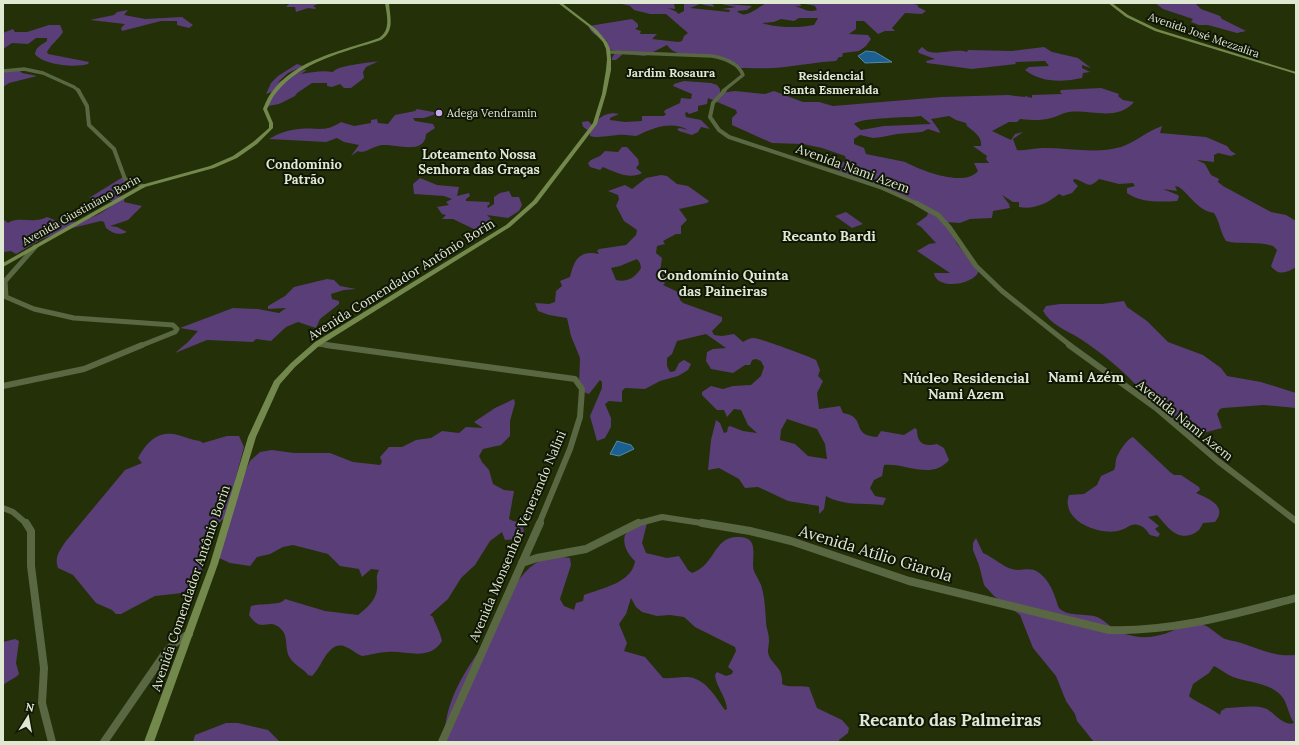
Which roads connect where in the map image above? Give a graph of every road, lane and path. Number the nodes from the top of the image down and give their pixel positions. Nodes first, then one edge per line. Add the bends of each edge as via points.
1 (387, 3) edge
2 (560, 3) edge
3 (1110, 3) edge
4 (609, 52) junction
5 (3, 71) edge
6 (1296, 74) edge
7 (143, 186) junction
8 (35, 248) junction
9 (3, 265) edge
10 (317, 344) junction
11 (3, 386) edge
12 (3, 508) edge
13 (1296, 521) edge
14 (522, 563) junction
15 (1296, 598) edge
16 (189, 634) junction
17 (52, 742) edge
18 (104, 742) edge
19 (149, 742) edge
20 (442, 742) edge

1 - 7 main road, Avenida Giustiniano Borin via 387,35 339,52 288,77 268,101 265,109 272,124 259,140 235,157 212,167
2 - 4 main road via 602,39
3 - 6 main road, Avenida José Mezzalira via 1127,16 1150,27
4 - 10 main road, Avenida Comendador Antônio Borin via 603,100 595,123 525,213 485,242
4 - 13 street, Avenida Nami Azem via 712,56 732,63 742,70 743,76 721,93 713,103 710,118 719,130 742,142 880,187 938,215 949,226 976,266 1002,291 1056,336 1156,408 1218,461
5 - 7 street via 24,69 43,73 74,87 80,92 87,106 89,125 114,149 125,179
7 - 8 main road, Avenida Giustiniano Borin
8 - 9 main road, Avenida Giustiniano Borin
8 - 11 street via 5,281 6,297 34,310 74,318 173,325 177,328 174,332 84,369
10 - 14 street, Avenida Monsenhor Venerando Nalini via 575,379 582,389 580,417 570,449
10 - 16 main road, Avenida Comendador Antônio Borin via 277,383 268,400 252,437 214,564
12 - 17 street via 26,522 32,531 30,566 44,668 42,703
14 - 15 street, Avenida Atílio Giarola via 586,549 637,523 662,517 695,521 791,542 909,580 1109,630 1132,632 1176,628
14 - 20 street, Avenida Monsenhor Venerando Nalini
16 - 18 street via 166,652
16 - 19 main road, Avenida Comendador Antônio Borin

